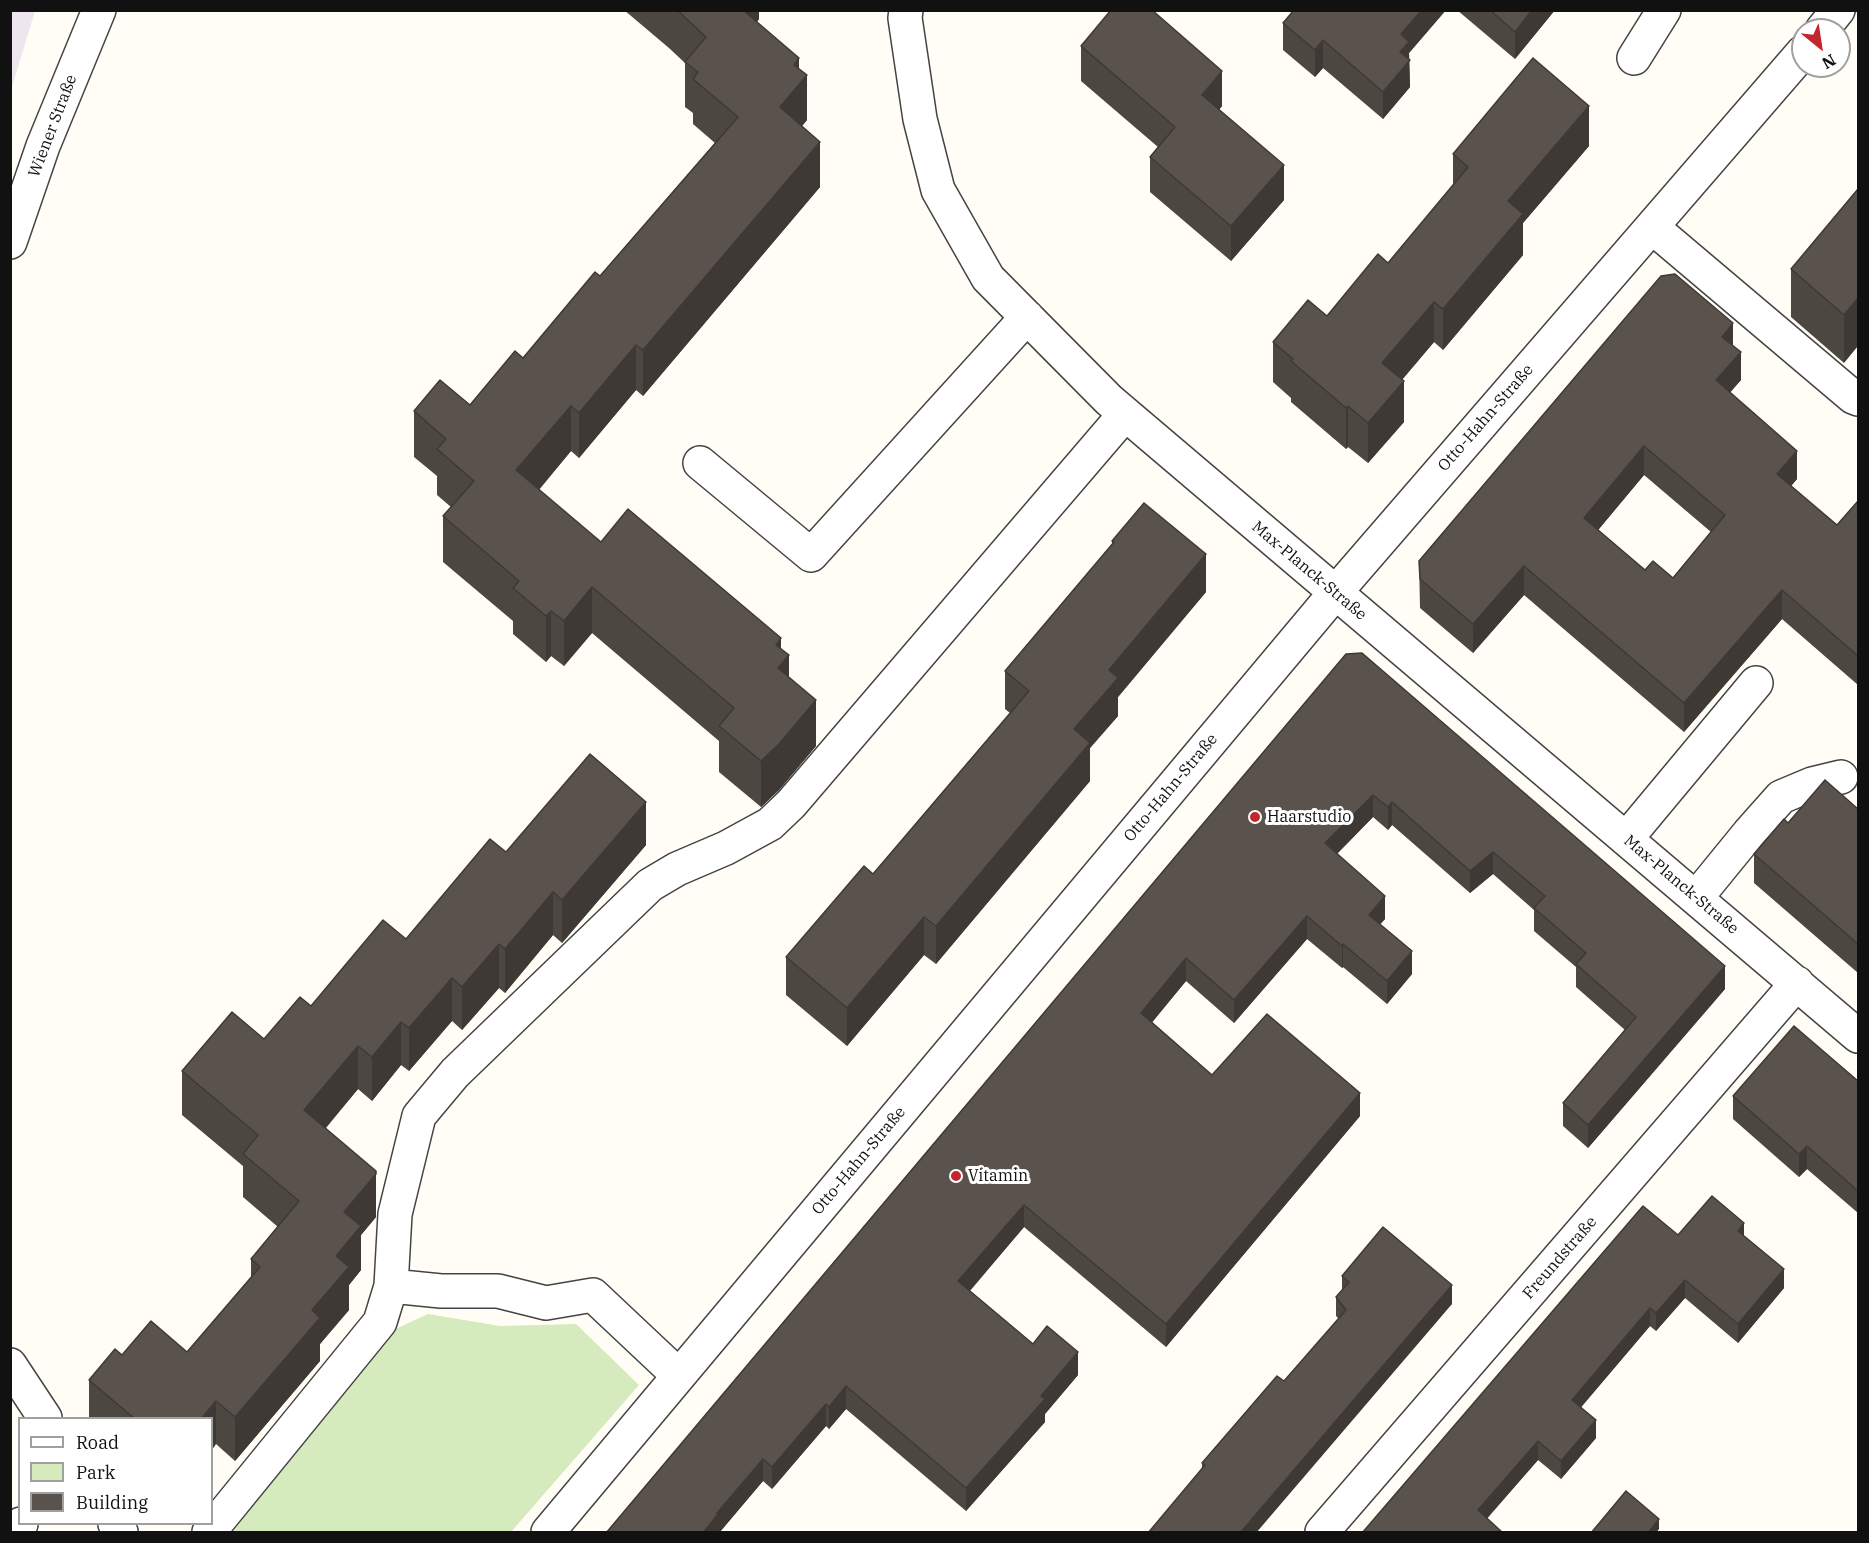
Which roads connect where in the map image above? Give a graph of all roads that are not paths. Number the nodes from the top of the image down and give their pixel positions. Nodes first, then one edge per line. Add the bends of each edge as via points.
1 (99, 10) edge
2 (906, 10) edge
3 (1664, 10) edge
4 (1634, 58) dead end
5 (1791, 66) edge
6 (1652, 227) junction
7 (10, 242) edge
8 (1027, 317) junction
9 (1858, 399) edge
10 (1125, 414) junction
11 (700, 463) dead end
12 (1335, 593) junction
13 (1756, 683) dead end
14 (1841, 777) dead end
15 (1626, 839) junction
16 (1696, 898) junction
17 (1797, 983) junction
18 (1858, 1036) edge
19 (391, 1286) junction
20 (10, 1365) edge
21 (678, 1376) junction
22 (44, 1417) edge
23 (209, 1533) edge
24 (548, 1533) edge
25 (1322, 1533) edge

1 - 7 street, Wiener Straße
2 - 8 street, Max-Planck-Straße via 920,119 938,190 988,278
3 - 4 street
5 - 6 street, Otto-Hahn-Straße
6 - 9 street
6 - 12 street, Otto-Hahn-Straße
8 - 10 street, Max-Planck-Straße
8 - 11 street via 811,555
10 - 12 street, Max-Planck-Straße
10 - 19 street via 791,804 770,824 650,885 448,1082 419,1116 395,1214
12 - 15 street, Max-Planck-Straße
12 - 21 street, Otto-Hahn-Straße
13 - 15 street
14 - 16 street via 1781,797
15 - 16 street, Max-Planck-Straße
16 - 17 street, Max-Planck-Straße
17 - 18 street, Max-Planck-Straße
17 - 25 street, Freundstraße
19 - 21 street via 498,1291 546,1303 593,1294
19 - 23 street via 380,1322
20 - 22 street
21 - 24 street, Otto-Hahn-Straße

